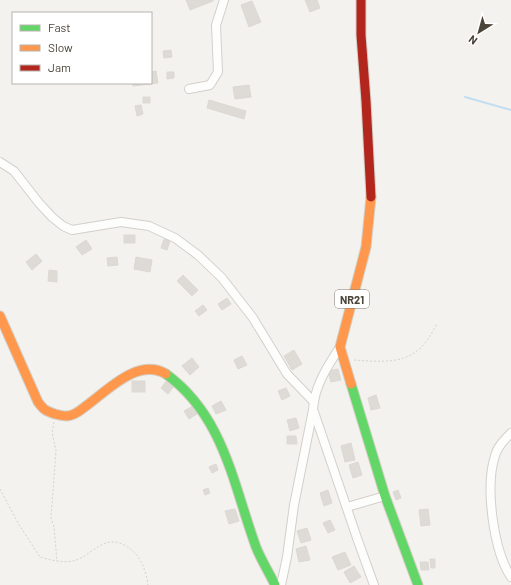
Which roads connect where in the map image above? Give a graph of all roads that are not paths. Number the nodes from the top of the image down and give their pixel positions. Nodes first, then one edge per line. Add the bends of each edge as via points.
1 (224, 0) edge
2 (361, 0) edge
3 (188, 89) dead end
4 (0, 162) edge
5 (0, 316) edge
6 (340, 348) junction
7 (313, 406) junction
8 (511, 433) edge
9 (384, 496) junction
10 (346, 507) junction
11 (511, 576) edge
12 (275, 585) edge
13 (281, 585) edge
14 (374, 585) edge
15 (418, 585) edge

1 - 3 street via 216,25 218,72 210,85
2 - 6 main road, NR21 via 370,204 366,247
4 - 7 street via 14,170 39,203 63,226 72,230 121,222 149,226 175,238 198,255 222,278 253,318 287,374
5 - 12 main road via 38,402 44,410 68,416 79,411 120,380 133,373 150,369 164,372 183,387 198,404 218,436 256,548
6 - 7 street via 325,370
6 - 9 main road
7 - 10 street
7 - 13 street
8 - 11 street via 495,454 491,476 495,530
9 - 10 street
9 - 15 main road
10 - 14 street

